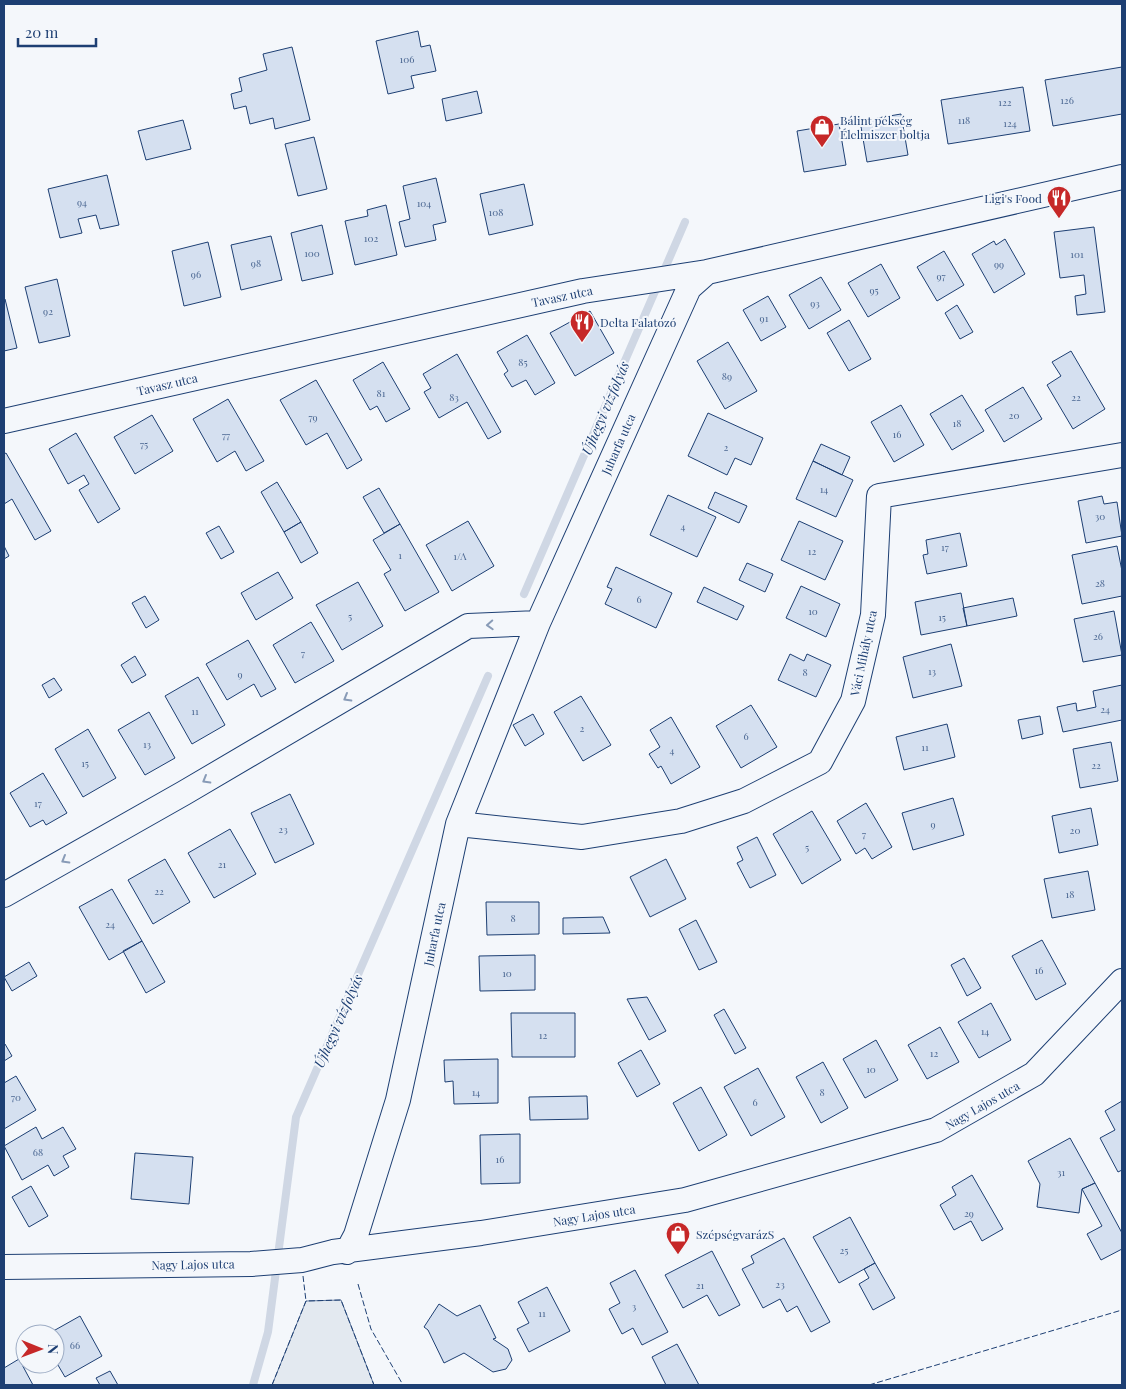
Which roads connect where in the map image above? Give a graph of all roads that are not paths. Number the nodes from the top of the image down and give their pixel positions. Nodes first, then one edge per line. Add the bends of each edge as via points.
1 (1122, 177) edge
2 (707, 272) junction
3 (4, 421) edge
4 (1122, 454) edge
5 (538, 623) junction
6 (458, 824) junction
7 (4, 895) edge
8 (1122, 980) edge
9 (347, 1252) junction
10 (4, 1267) edge

1 - 2 street, Tavasz utca
2 - 3 street, Tavasz utca via 583,291
2 - 5 street, Juharfa utca via 689,288
4 - 6 street, Váci Mihály utca via 879,496 873,616 853,701 820,762 744,802 682,821 582,837
5 - 6 street, Juharfa utca
5 -> 7 street via 468,626
6 - 9 street, Juharfa utca via 398,1100 356,1235
8 - 9 street, Nagy Lajos utca via 1034,1074 936,1130 685,1200
9 - 10 street, Nagy Lajos utca via 251,1264

